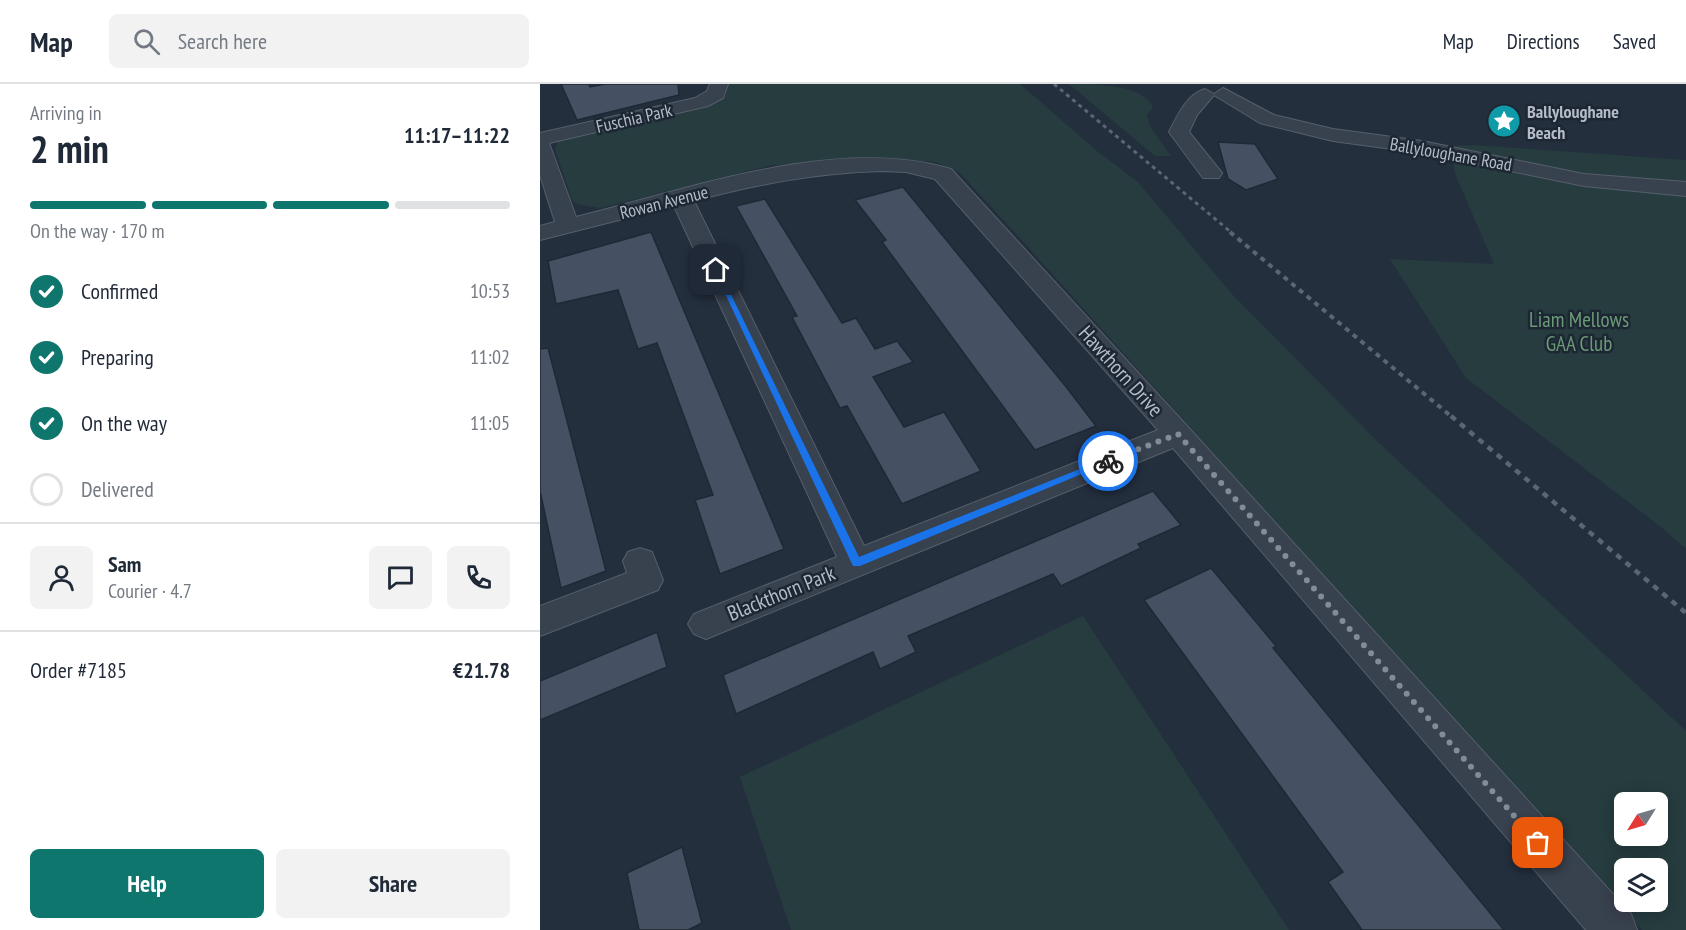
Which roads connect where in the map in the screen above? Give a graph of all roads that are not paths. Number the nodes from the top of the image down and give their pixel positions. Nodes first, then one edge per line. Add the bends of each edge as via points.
1 (719, 84) edge
2 (1212, 89) edge
3 (540, 139) edge
4 (540, 144) edge
5 (788, 172) joint
6 (1212, 173) dead end
7 (1686, 189) edge
8 (681, 197) junction
9 (568, 226) junction
10 (540, 233) edge
11 (1178, 434) junction
12 (856, 563) junction
13 (643, 570) dead end
14 (540, 621) edge
15 (706, 624) dead end
16 (1615, 930) edge

1 - 3 street, Fuschia Park via 716,94 701,102
2 - 6 street via 1188,112 1179,132
2 - 7 street, Ballyloughane Road via 1267,119 1333,135 1422,147 1584,180
4 - 9 street
5 - 8 street, Rowan Avenue
5 - 11 street, Hawthorn Drive via 911,167 943,174
8 - 9 street, Rowan Avenue
8 - 12 street, Blackthorn Park
9 - 10 street, Rowan Avenue
11 - 12 street, Blackthorn Park
11 - 16 street, Hawthorn Drive
12 - 15 street, Blackthorn Park
13 - 14 street

